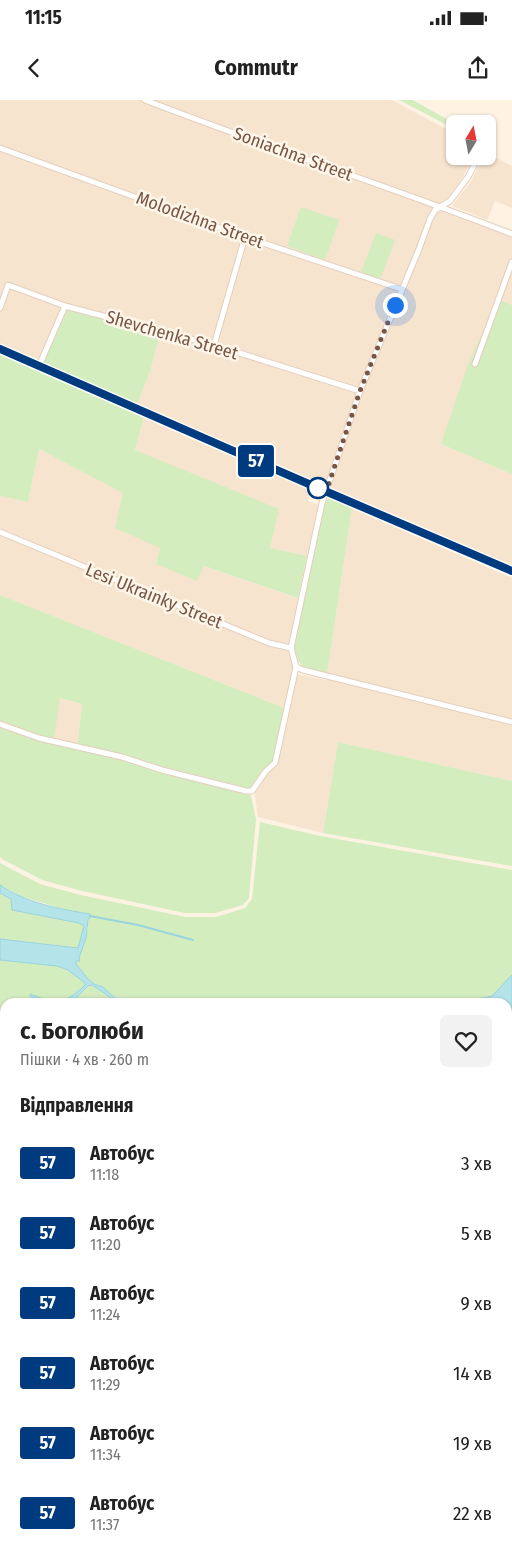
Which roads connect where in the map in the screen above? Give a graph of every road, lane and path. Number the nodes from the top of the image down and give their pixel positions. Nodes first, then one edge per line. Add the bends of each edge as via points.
1 (145, 100) edge
2 (0, 148) edge
3 (474, 165) edge
4 (442, 207) junction
5 (512, 234) edge
6 (245, 237) junction
7 (512, 262) edge
8 (401, 289) junction
9 (65, 306) junction
10 (0, 308) edge
11 (214, 346) junction
12 (0, 349) edge
13 (474, 364) dead end
14 (39, 366) junction
15 (360, 391) junction
16 (326, 492) junction
17 (0, 532) edge
18 (512, 571) edge
19 (291, 648) junction
20 (296, 667) junction
21 (512, 722) edge
22 (0, 724) edge

1 - 4 street, Soniachna Street
2 - 6 street, Molodizhna Street
3 - 4 street via 468,178
4 - 5 street, Soniachna Street
4 - 8 street via 435,210 430,219
6 - 8 street, Molodizhna Street
6 - 11 street
7 - 13 street
8 - 15 street
9 - 10 street, Shevchenka Street via 8,285
9 - 11 street, Shevchenka Street
9 - 14 street
11 - 15 street, Shevchenka Street
12 - 14 street
14 - 16 street
15 - 16 street
16 - 18 street
16 - 19 street
17 - 19 street, Lesi Ukrainky Street via 269,643
19 - 20 street
20 - 21 street
20 - 22 street via 275,763 254,790 246,791 162,770 122,756 39,738

